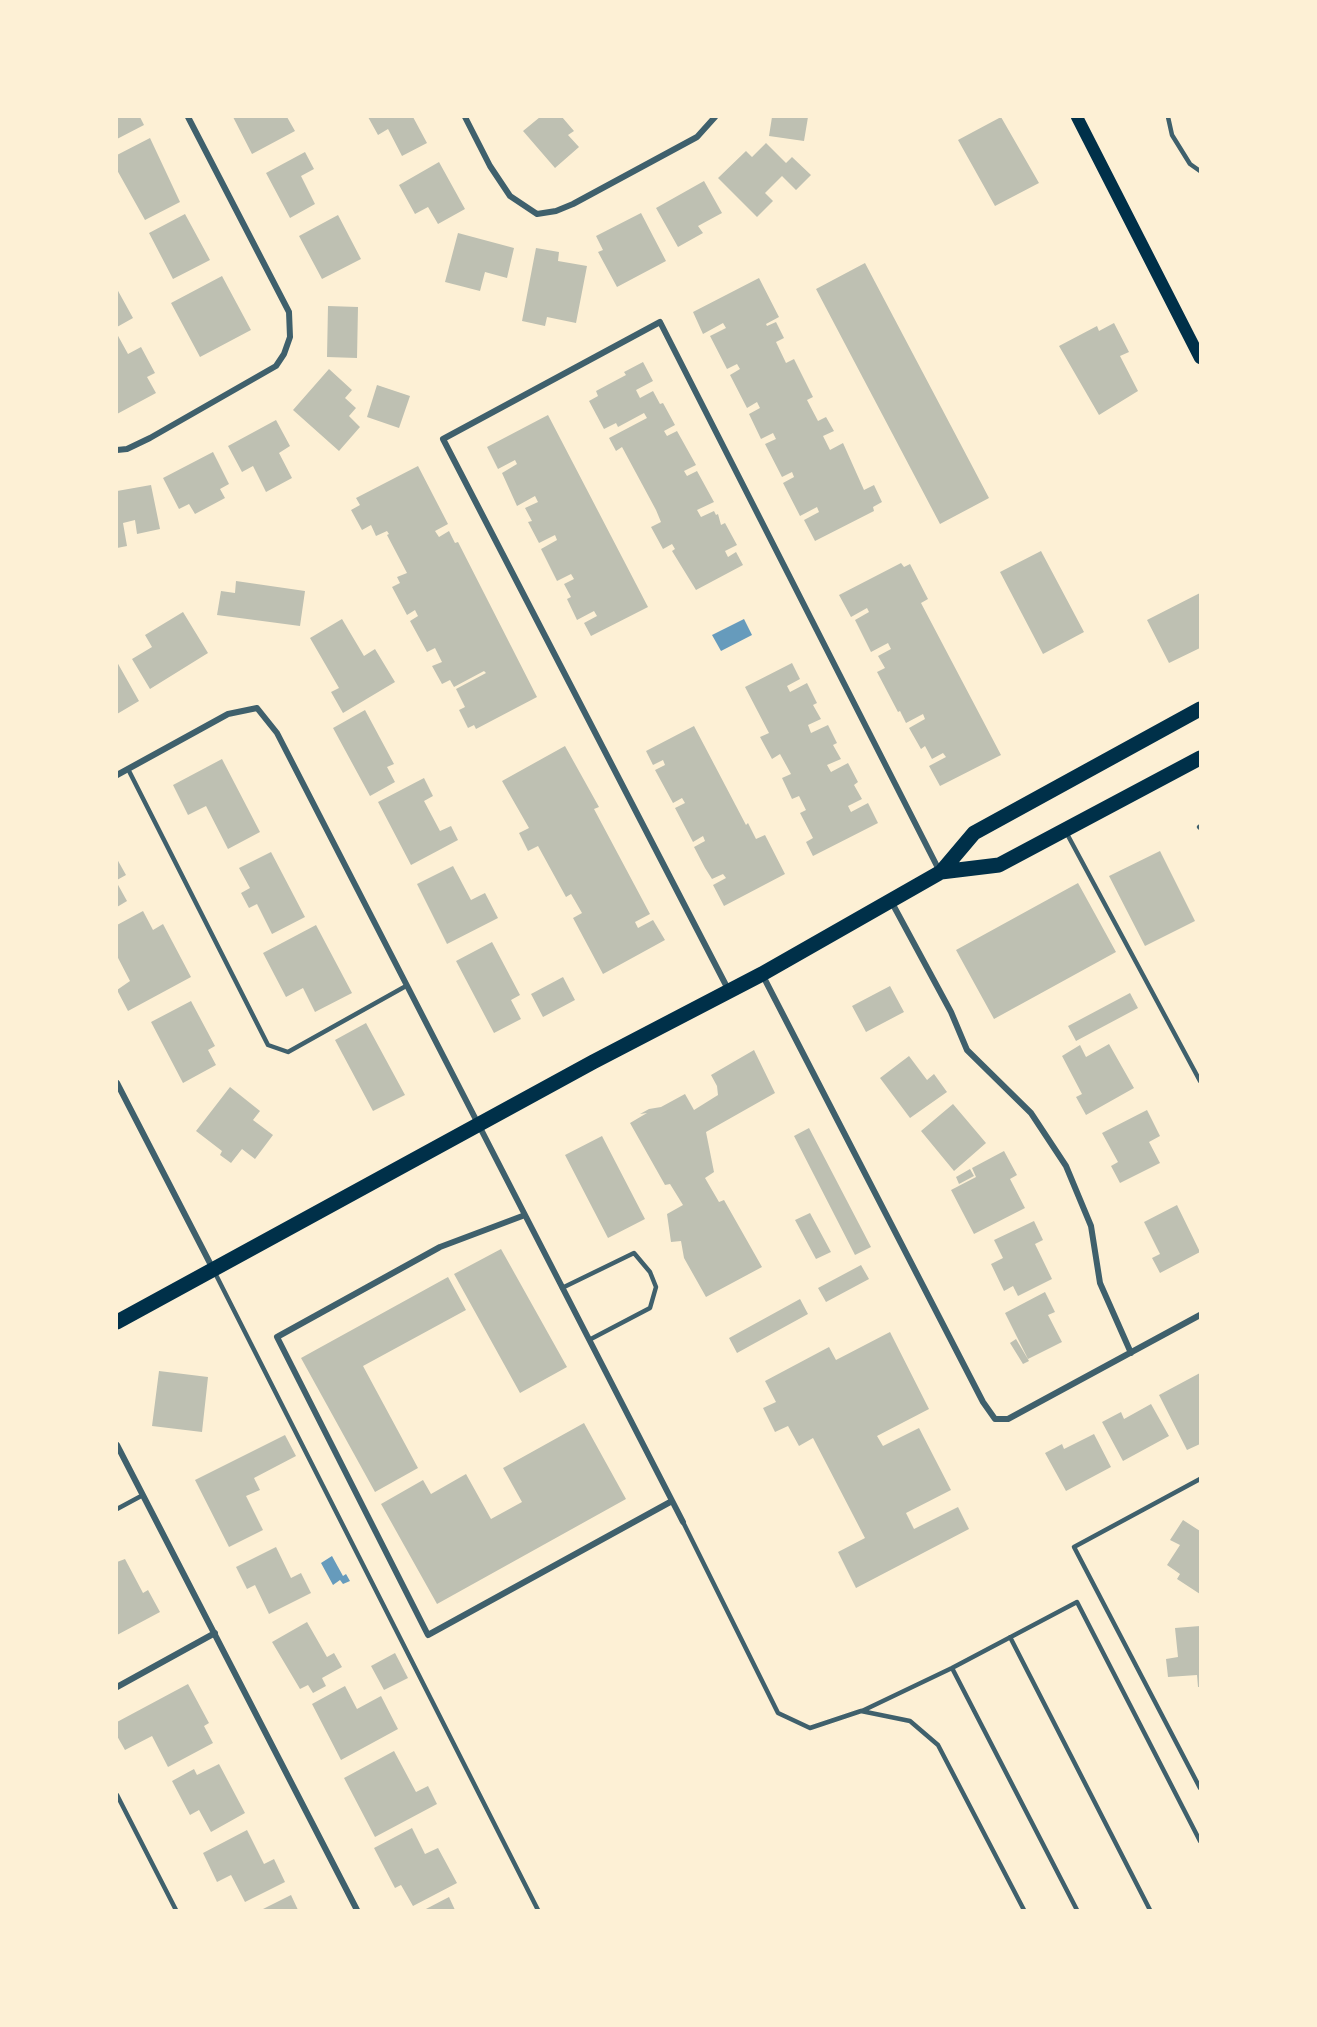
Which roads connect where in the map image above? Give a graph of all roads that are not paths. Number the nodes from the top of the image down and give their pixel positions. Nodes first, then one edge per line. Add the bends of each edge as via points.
1 (188, 117) edge
2 (465, 117) edge
3 (715, 117) edge
4 (1077, 117) edge
5 (1168, 117) edge
6 (1200, 171) edge
7 (1200, 358) edge
8 (117, 450) edge
9 (1200, 709) edge
10 (1200, 758) edge
11 (128, 769) junction
12 (117, 775) edge
13 (1065, 830) junction
14 (941, 872) junction
15 (891, 900) junction
16 (762, 974) junction
17 (406, 986) junction
18 (729, 992) junction
19 (1200, 1081) edge
20 (117, 1083) edge
21 (477, 1124) junction
22 (525, 1215) junction
23 (213, 1269) junction
24 (562, 1288) junction
25 (1200, 1315) edge
26 (117, 1322) edge
27 (589, 1340) junction
28 (1131, 1353) junction
29 (117, 1446) edge
30 (1200, 1479) edge
31 (143, 1495) junction
32 (672, 1501) junction
33 (117, 1509) edge
34 (683, 1522) joint
35 (215, 1633) junction
36 (1010, 1637) junction
37 (952, 1668) junction
38 (117, 1687) edge
39 (861, 1711) junction
40 (1200, 1788) edge
41 (117, 1795) edge
42 (1200, 1841) edge
43 (176, 1910) edge
44 (357, 1910) edge
45 (538, 1910) edge
46 (1024, 1910) edge
47 (1077, 1910) edge
48 (1150, 1910) edge

1 - 8 street via 289,312 290,337 276,366 150,438
2 - 3 street via 510,196 537,214 573,204 697,137
4 - 7 main road
5 - 6 lane via 1172,135 1190,164
9 - 14 main road via 974,833
10 - 13 main road
11 - 12 street
11 - 17 street via 228,714 257,708 277,733
11 - 17 lane via 268,1045 288,1052
13 - 14 main road via 999,865
13 - 19 lane
14 - 15 main road
14 - 18 street via 660,322 442,439
15 - 16 main road
15 - 28 street via 967,1050 1031,1113 1066,1166 1091,1226 1100,1283
16 - 18 main road
16 - 28 street via 995,1419 1008,1419
17 - 21 street
18 - 21 main road
20 - 23 street
21 - 22 street
21 - 23 main road
22 - 24 street
22 - 32 street via 440,1247 277,1337 428,1635
23 - 26 main road
23 - 45 lane
24 - 27 street
24 - 27 lane via 634,1253 650,1272 656,1287 650,1308
25 - 28 street
27 - 32 street
29 - 31 street
30 - 40 lane via 1074,1547
31 - 33 lane
31 - 35 street
32 - 34 street
34 - 39 lane via 778,1713 810,1728
35 - 38 street
35 - 44 street
36 - 37 lane
36 - 42 lane via 1077,1602
36 - 48 lane
37 - 39 lane
37 - 47 lane
39 - 46 lane via 910,1721 938,1745
41 - 43 lane

